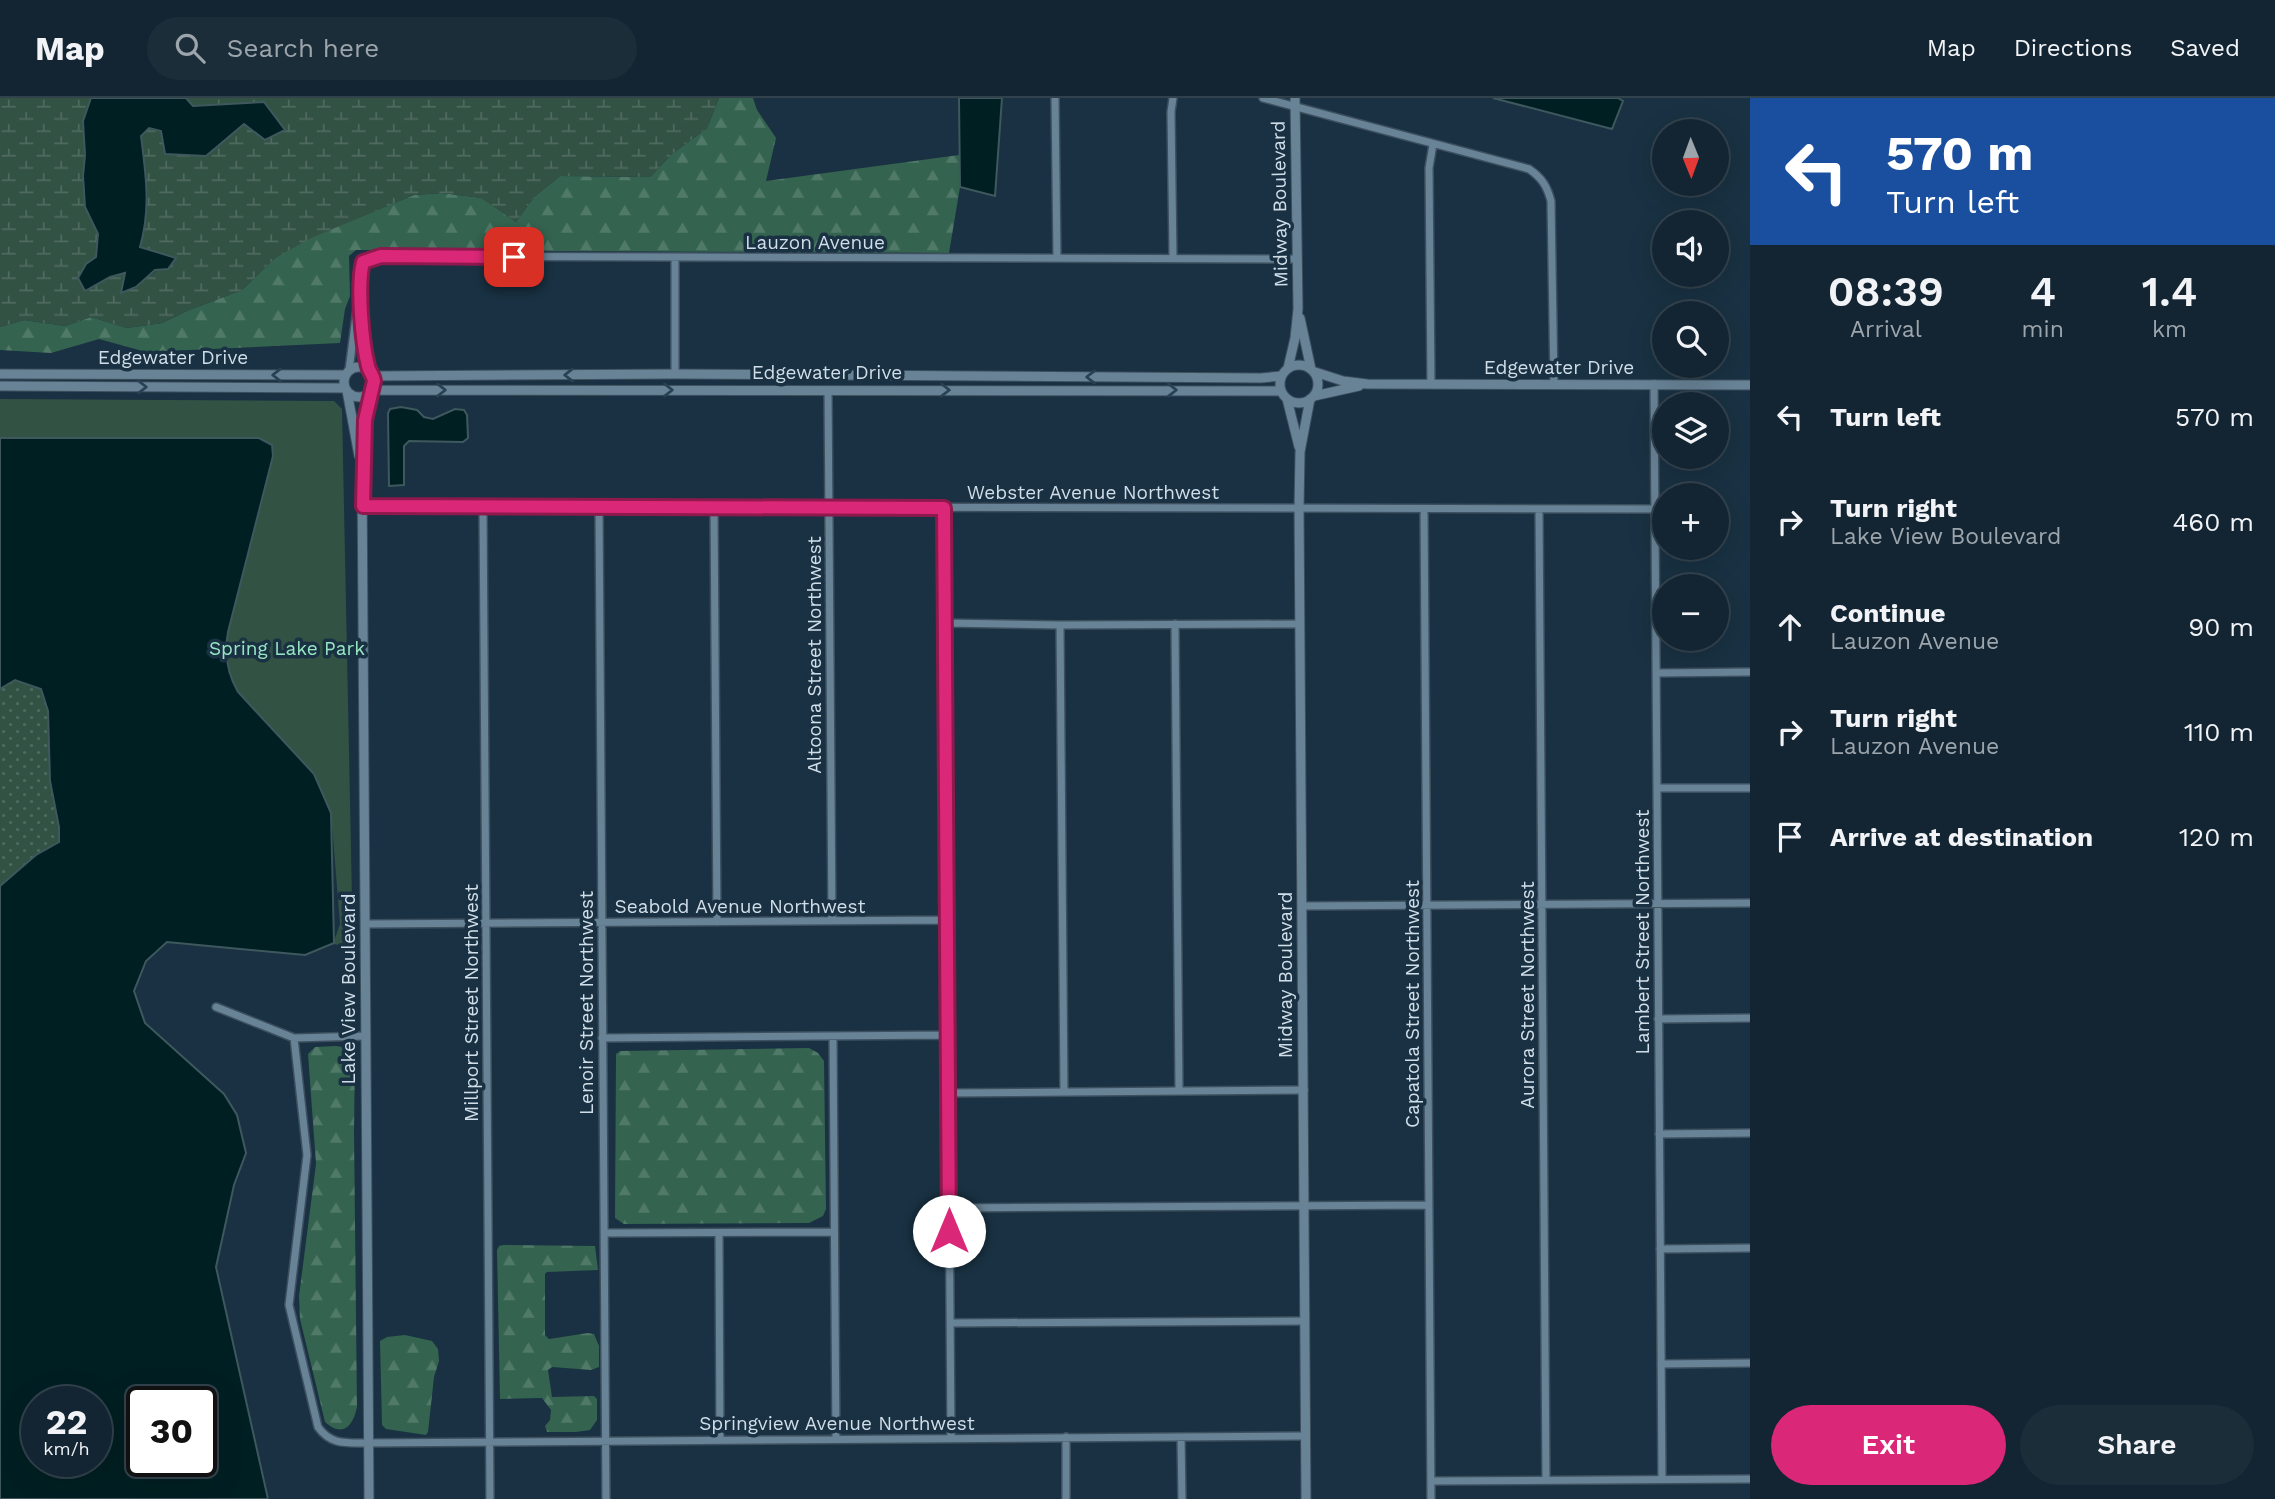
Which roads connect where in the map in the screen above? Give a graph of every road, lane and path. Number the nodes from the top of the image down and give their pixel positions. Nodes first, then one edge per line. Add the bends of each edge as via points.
1 (1055, 98) edge
2 (1173, 98) edge
3 (1263, 98) edge
4 (1295, 102) edge
5 (1433, 144) junction
6 (675, 257) junction
7 (1057, 258) junction
8 (1173, 258) junction
9 (1297, 259) junction
10 (360, 290) junction
11 (1298, 309) junction
12 (1313, 371) junction
13 (347, 372) junction
14 (1284, 372) junction
15 (371, 373) junction
16 (0, 374) edge
17 (105, 374) junction
18 (675, 374) junction
19 (1367, 384) junction
20 (1431, 384) junction
21 (1554, 384) junction
22 (1654, 384) junction
23 (1750, 385) edge
24 (0, 386) edge
25 (12, 386) junction
26 (346, 390) junction
27 (828, 390) junction
28 (371, 391) junction
29 (1284, 395) junction
30 (1312, 398) junction
31 (1300, 452) junction
32 (362, 478) junction
33 (1655, 483) edge
34 (363, 506) junction
35 (484, 506) junction
36 (599, 507) junction
37 (714, 507) junction
38 (829, 507) junction
39 (944, 508) junction
40 (1299, 508) junction
41 (1424, 509) junction
42 (1539, 509) junction
43 (1652, 509) edge
44 (1655, 560) edge
45 (945, 623) junction
46 (1175, 624) junction
47 (1300, 624) junction
48 (1060, 625) junction
49 (1750, 672) edge
50 (1656, 673) junction
51 (1657, 788) junction
52 (1750, 788) edge
53 (1657, 903) junction
54 (1750, 903) edge
55 (1542, 904) junction
56 (1427, 905) junction
57 (1302, 906) junction
58 (947, 920) junction
59 (832, 921) junction
60 (717, 922) junction
61 (486, 923) junction
62 (602, 923) junction
63 (365, 924) junction
64 (216, 1007) dead end
65 (1658, 1018) junction
66 (1750, 1018) edge
67 (948, 1035) junction
68 (366, 1036) junction
69 (833, 1036) junction
70 (294, 1038) junction
71 (602, 1038) junction
72 (1304, 1090) junction
73 (1179, 1091) junction
74 (1064, 1092) junction
75 (948, 1093) junction
76 (1750, 1133) edge
77 (1659, 1134) junction
78 (1304, 1205) junction
79 (1429, 1205) junction
80 (949, 1208) junction
81 (834, 1232) junction
82 (604, 1233) junction
83 (719, 1233) junction
84 (1750, 1248) edge
85 (1660, 1249) junction
86 (1305, 1321) junction
87 (950, 1323) junction
88 (1750, 1363) edge
89 (1661, 1364) junction
90 (1306, 1436) junction
91 (1066, 1437) junction
92 (1181, 1437) junction
93 (951, 1438) junction
94 (836, 1439) junction
95 (720, 1440) junction
96 (605, 1441) junction
97 (490, 1442) junction
98 (369, 1443) junction
99 (1661, 1479) junction
100 (1750, 1479) edge
101 (1546, 1480) junction
102 (1431, 1481) junction
103 (369, 1499) edge
104 (491, 1499) edge
105 (606, 1499) edge
106 (1066, 1499) edge
107 (1182, 1499) edge
108 (1306, 1499) edge
109 (1431, 1499) edge

1 - 7 street
2 - 8 street
3 - 4 street
4 - 5 street
4 - 9 street, Midway Boulevard
5 - 20 street via 1429,168
5 - 21 street via 1529,169 1548,188
6 - 7 street, Lauzon Avenue
6 - 10 street, Lauzon Avenue via 381,256 363,262
6 - 18 street
7 - 8 street, Lauzon Avenue
8 - 9 street, Lauzon Avenue
9 - 11 street, Midway Boulevard
10 - 13 street, Lauzon Avenue
10 - 15 street, Lauzon Avenue
11 - 12 street, Midway Boulevard
11 - 14 street, Midway Boulevard
12 - 14 street via 1297,365
12 - 19 street, Edgewater Drive
12 - 30 street via 1318,382
13 - 15 street via 360,367
13 -> 17 street, Edgewater Drive
13 - 26 street
14 -> 18 street, Edgewater Drive via 1261,378
14 - 29 street
18 -> 15 street, Edgewater Drive
15 - 28 street
16 - 17 street, Edgewater Drive
17 - 25 street via 98,379 25,379
19 - 20 street, Edgewater Drive
19 - 30 street, Edgewater Drive
20 - 21 street, Edgewater Drive
21 - 22 street, Edgewater Drive
22 - 23 street, Edgewater Drive
22 - 33 street, Lambert Street Northwest
24 - 25 street, Edgewater Drive
25 -> 26 street, Edgewater Drive
26 - 28 street via 359,397
26 - 32 street, Lake View Boulevard
28 -> 27 street, Edgewater Drive
27 -> 29 street, Edgewater Drive
27 - 38 street, Altoona Street Northwest
28 - 32 street, Lake View Boulevard
29 - 30 street via 1296,403
29 - 31 street, Midway Boulevard
30 - 31 street, Midway Boulevard
31 - 40 street, Midway Boulevard
32 - 34 street, Lake View Boulevard
34 - 35 street, Webster Avenue Northwest
34 - 63 street, Lake View Boulevard
35 - 36 street, Webster Avenue Northwest
35 - 61 street, Millport Street Northwest
36 - 37 street, Webster Avenue Northwest
36 - 62 street, Lenoir Street Northwest
37 - 38 street, Webster Avenue Northwest
37 - 60 street
38 - 39 street, Webster Avenue Northwest
38 - 59 street, Altoona Street Northwest
39 - 40 street, Webster Avenue Northwest
39 - 45 street
40 - 41 street, Webster Avenue Northwest
40 - 47 street, Midway Boulevard
41 - 42 street, Webster Avenue Northwest
41 - 56 street, Capatola Street Northwest
42 - 43 street, Webster Avenue Northwest
42 - 55 street, Aurora Street Northwest
44 - 50 street, Lambert Street Northwest
45 - 48 street
45 - 58 street
46 - 47 street
46 - 48 street
46 - 73 street
47 - 57 street, Midway Boulevard
48 - 74 street
49 - 50 street
50 - 51 street, Lambert Street Northwest
51 - 52 street
51 - 53 street, Lambert Street Northwest
53 - 54 street
53 - 55 street
53 - 65 street, Lambert Street Northwest
55 - 56 street
55 - 101 street, Aurora Street Northwest
56 - 57 street
56 - 79 street, Capatola Street Northwest
57 - 72 street, Midway Boulevard
58 - 59 street, Seabold Avenue Northwest
58 - 67 street
59 - 60 street, Seabold Avenue Northwest
60 - 62 street, Seabold Avenue Northwest
61 - 62 street, Seabold Avenue Northwest
61 - 63 street, Seabold Avenue Northwest
61 - 97 street, Millport Street Northwest
62 - 71 street, Lenoir Street Northwest
63 - 68 street, Lake View Boulevard
64 - 70 street
65 - 66 street
65 - 77 street, Lambert Street Northwest
67 - 69 street
67 - 75 street
68 - 70 street
68 - 98 street, Lake View Boulevard
69 - 71 street
69 - 81 street
70 - 98 street, Springview Avenue Northwest via 307,1155 289,1294 291,1315 318,1427 333,1441
71 - 82 street, Lenoir Street Northwest
72 - 73 street
72 - 78 street, Midway Boulevard
73 - 74 street
74 - 75 street
75 - 80 street
76 - 77 street
77 - 85 street, Lambert Street Northwest
78 - 79 street
78 - 80 street
78 - 86 street, Midway Boulevard
79 - 102 street, Capatola Street Northwest
80 - 87 street
81 - 83 street
81 - 94 street
82 - 83 street
82 - 96 street, Lenoir Street Northwest
83 - 95 street
84 - 85 street
85 - 89 street, Lambert Street Northwest
86 - 87 street
86 - 90 street, Midway Boulevard
87 - 93 street
88 - 89 street
89 - 99 street, Lambert Street Northwest
90 - 92 street, Springview Avenue Northwest
90 - 108 street, Midway Boulevard
91 - 92 street, Springview Avenue Northwest
91 - 93 street, Springview Avenue Northwest
91 - 106 street
92 - 107 street
93 - 94 street, Springview Avenue Northwest
94 - 95 street, Springview Avenue Northwest
95 - 96 street, Springview Avenue Northwest
96 - 97 street, Springview Avenue Northwest
96 - 105 street, Lenoir Street Northwest
97 - 98 street, Springview Avenue Northwest
97 - 104 street, Millport Street Northwest
98 - 103 street, Lake View Boulevard
99 - 100 street
99 - 101 street
101 - 102 street
102 - 109 street, Capatola Street Northwest

